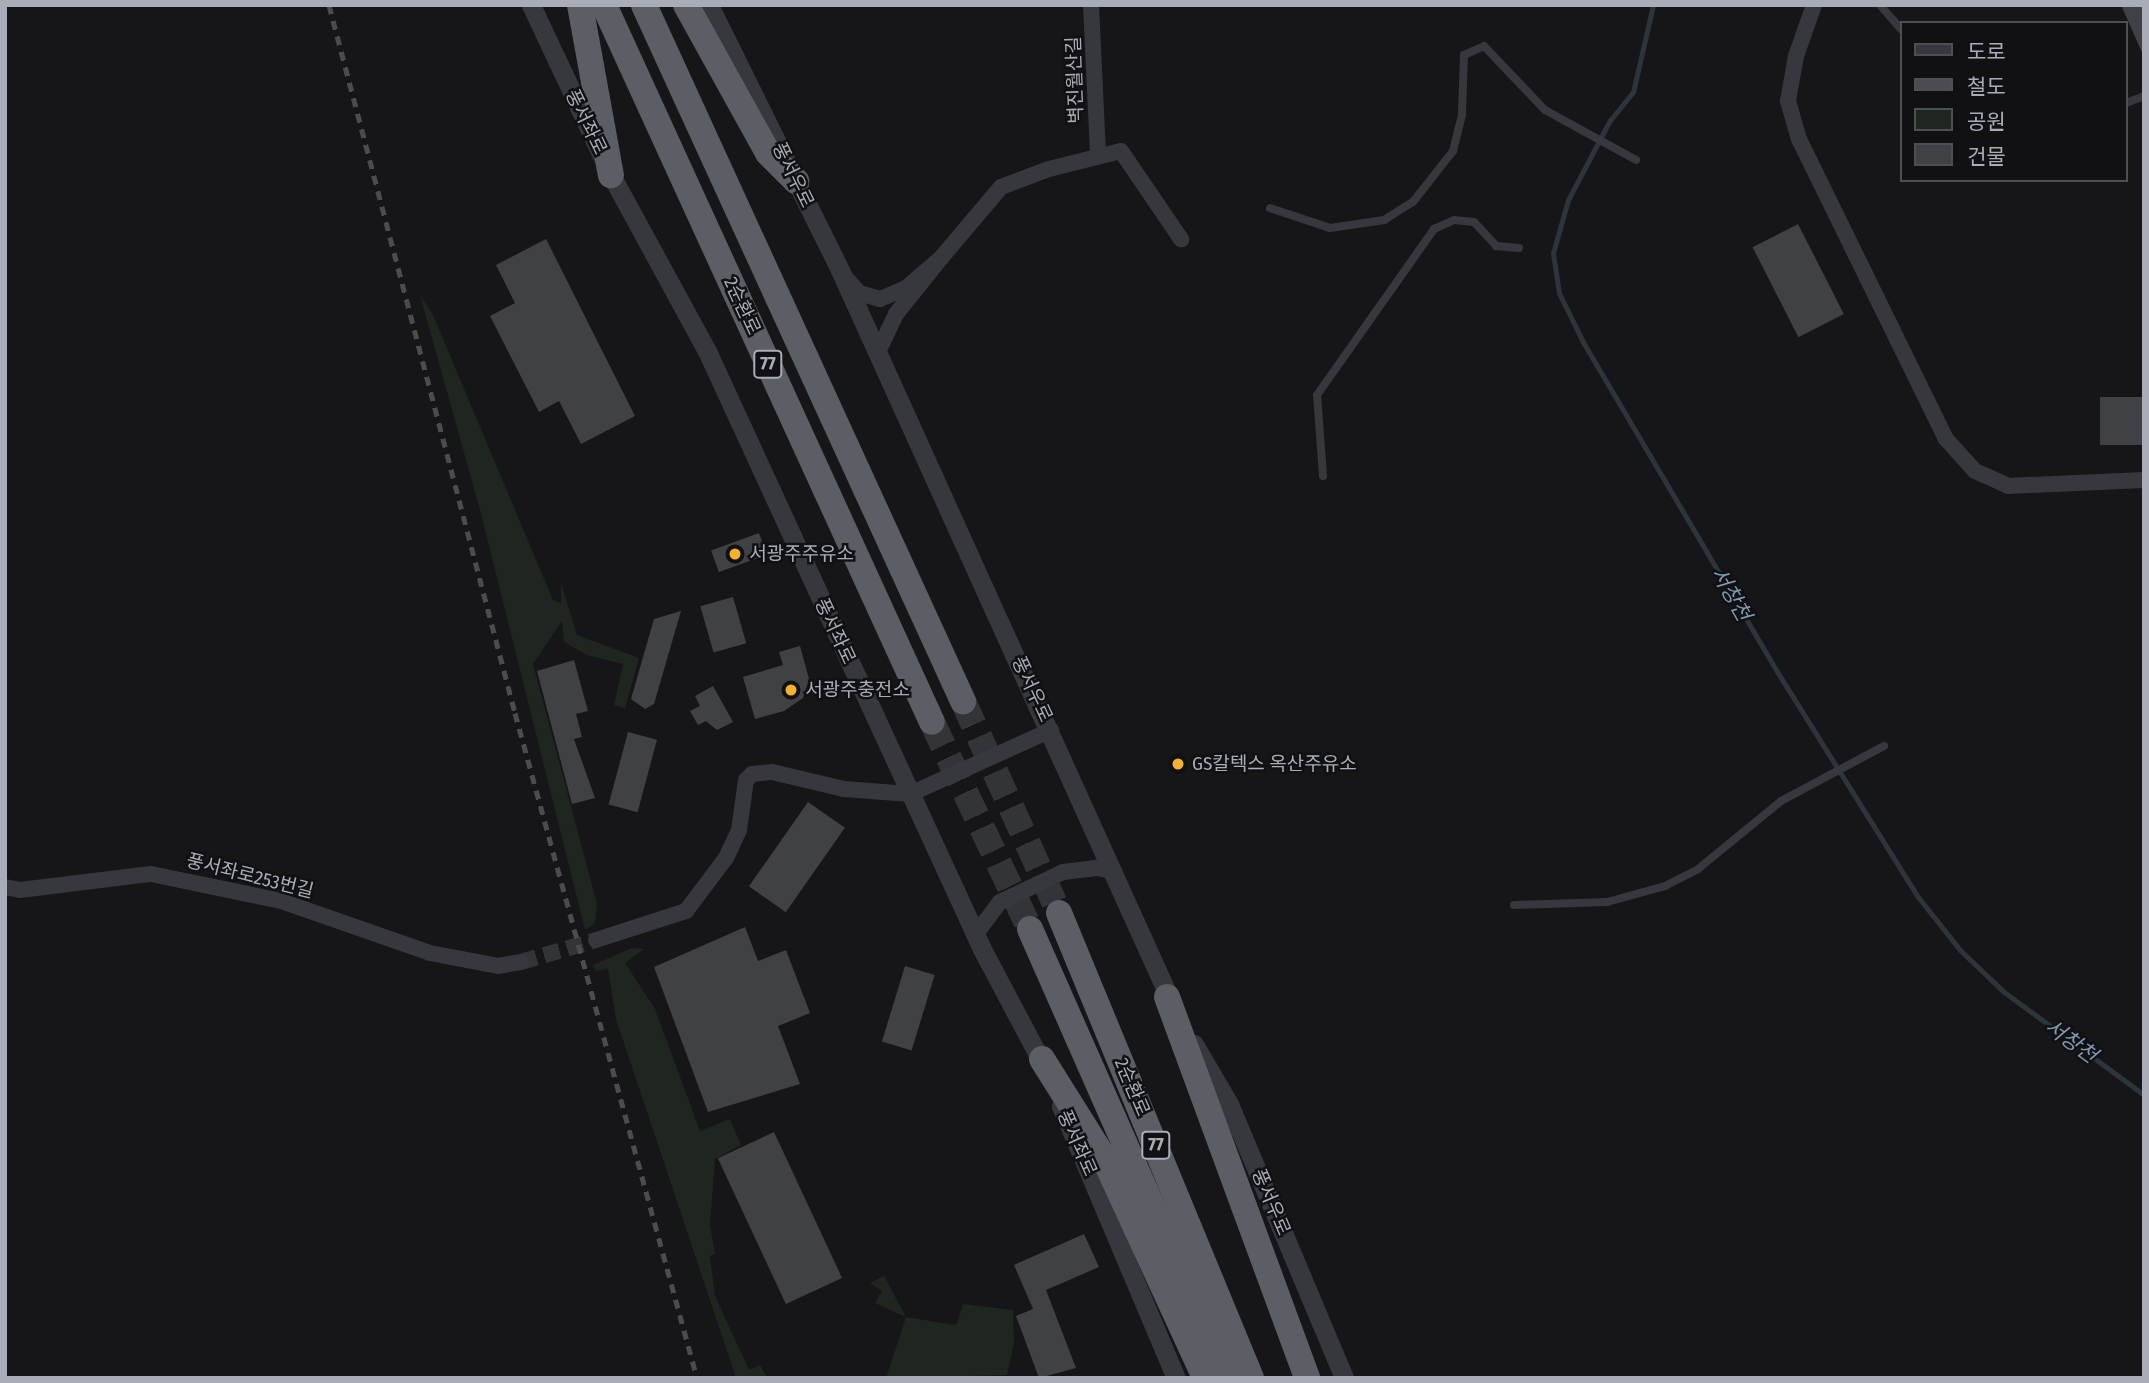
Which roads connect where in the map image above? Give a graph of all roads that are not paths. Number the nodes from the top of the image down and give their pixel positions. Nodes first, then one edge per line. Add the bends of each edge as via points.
1 (531, 5) edge
2 (580, 5) edge
3 (604, 5) edge
4 (644, 5) edge
5 (686, 5) edge
6 (709, 5) edge
7 (1091, 5) edge
8 (1814, 5) edge
9 (1880, 5) edge
10 (1900, 28) edge
11 (1098, 154) junction
12 (1636, 160) dead end
13 (611, 175) junction
14 (796, 181) junction
15 (1270, 208) dead end
16 (1181, 239) dead end
17 (1519, 248) dead end
18 (941, 258) junction
19 (840, 270) junction
20 (877, 354) junction
21 (1323, 476) dead end
22 (2144, 480) edge
23 (963, 701) tunnel mouth
24 (932, 722) tunnel mouth
25 (1051, 730) junction
26 (1881, 747) dead end
27 (910, 794) junction
28 (1115, 872) junction
29 (5, 887) edge
30 (1514, 905) dead end
31 (1059, 914) tunnel mouth
32 (1030, 929) tunnel mouth
33 (975, 935) junction
34 (596, 940) tunnel mouth
35 (521, 962) tunnel mouth
36 (1167, 997) junction
37 (1042, 1059) junction
38 (1176, 1378) edge
39 (1205, 1378) edge
40 (1228, 1378) edge
41 (1251, 1378) edge
42 (1307, 1378) edge
43 (1344, 1378) edge

1 - 13 street, 풍서좌로
2 - 13 highway
3 - 24 highway, 2순환로 / 77
4 - 23 highway, 2순환로 / 77
5 - 14 highway via 768,153
6 - 14 street, 풍서우로
7 - 11 street, 벽진월산길
8 - 22 street via 1796,56 1788,101 1799,139 1945,439 1975,471 2008,486
9 - 10 lane
11 - 16 street via 1121,151
11 - 18 street via 1001,187
12 - 15 lane via 1545,110 1484,46 1464,55 1462,114 1453,151 1413,202 1384,220 1331,228
13 - 27 street, 풍서좌로 via 706,351
14 - 19 street, 풍서우로
17 - 21 lane via 1496,246 1474,222 1454,220 1434,229 1317,395
18 - 19 street via 906,288 880,299 859,293
18 - 20 street via 896,314
19 - 20 street, 풍서우로
20 - 25 street, 풍서우로
25 - 27 street
25 - 28 street, 풍서우로
26 - 30 lane via 1797,791 1698,869 1665,886 1607,902
27 - 33 street, 풍서좌로
27 - 34 street via 844,789 772,772 752,774 746,780 739,830 730,849 686,911
28 - 33 street via 1088,868 1063,872 1000,902
28 - 36 street, 풍서우로
29 - 35 street, 풍서좌로253번길 via 20,891 151,874 281,901 429,953 498,966
31 - 41 highway, 2순환로 / 77
32 - 40 highway, 2순환로 / 77
33 - 37 street, 풍서좌로
36 - 42 highway
36 - 43 street, 풍서우로 via 1229,1104
37 - 38 street, 풍서좌로
37 - 39 highway via 1116,1182

